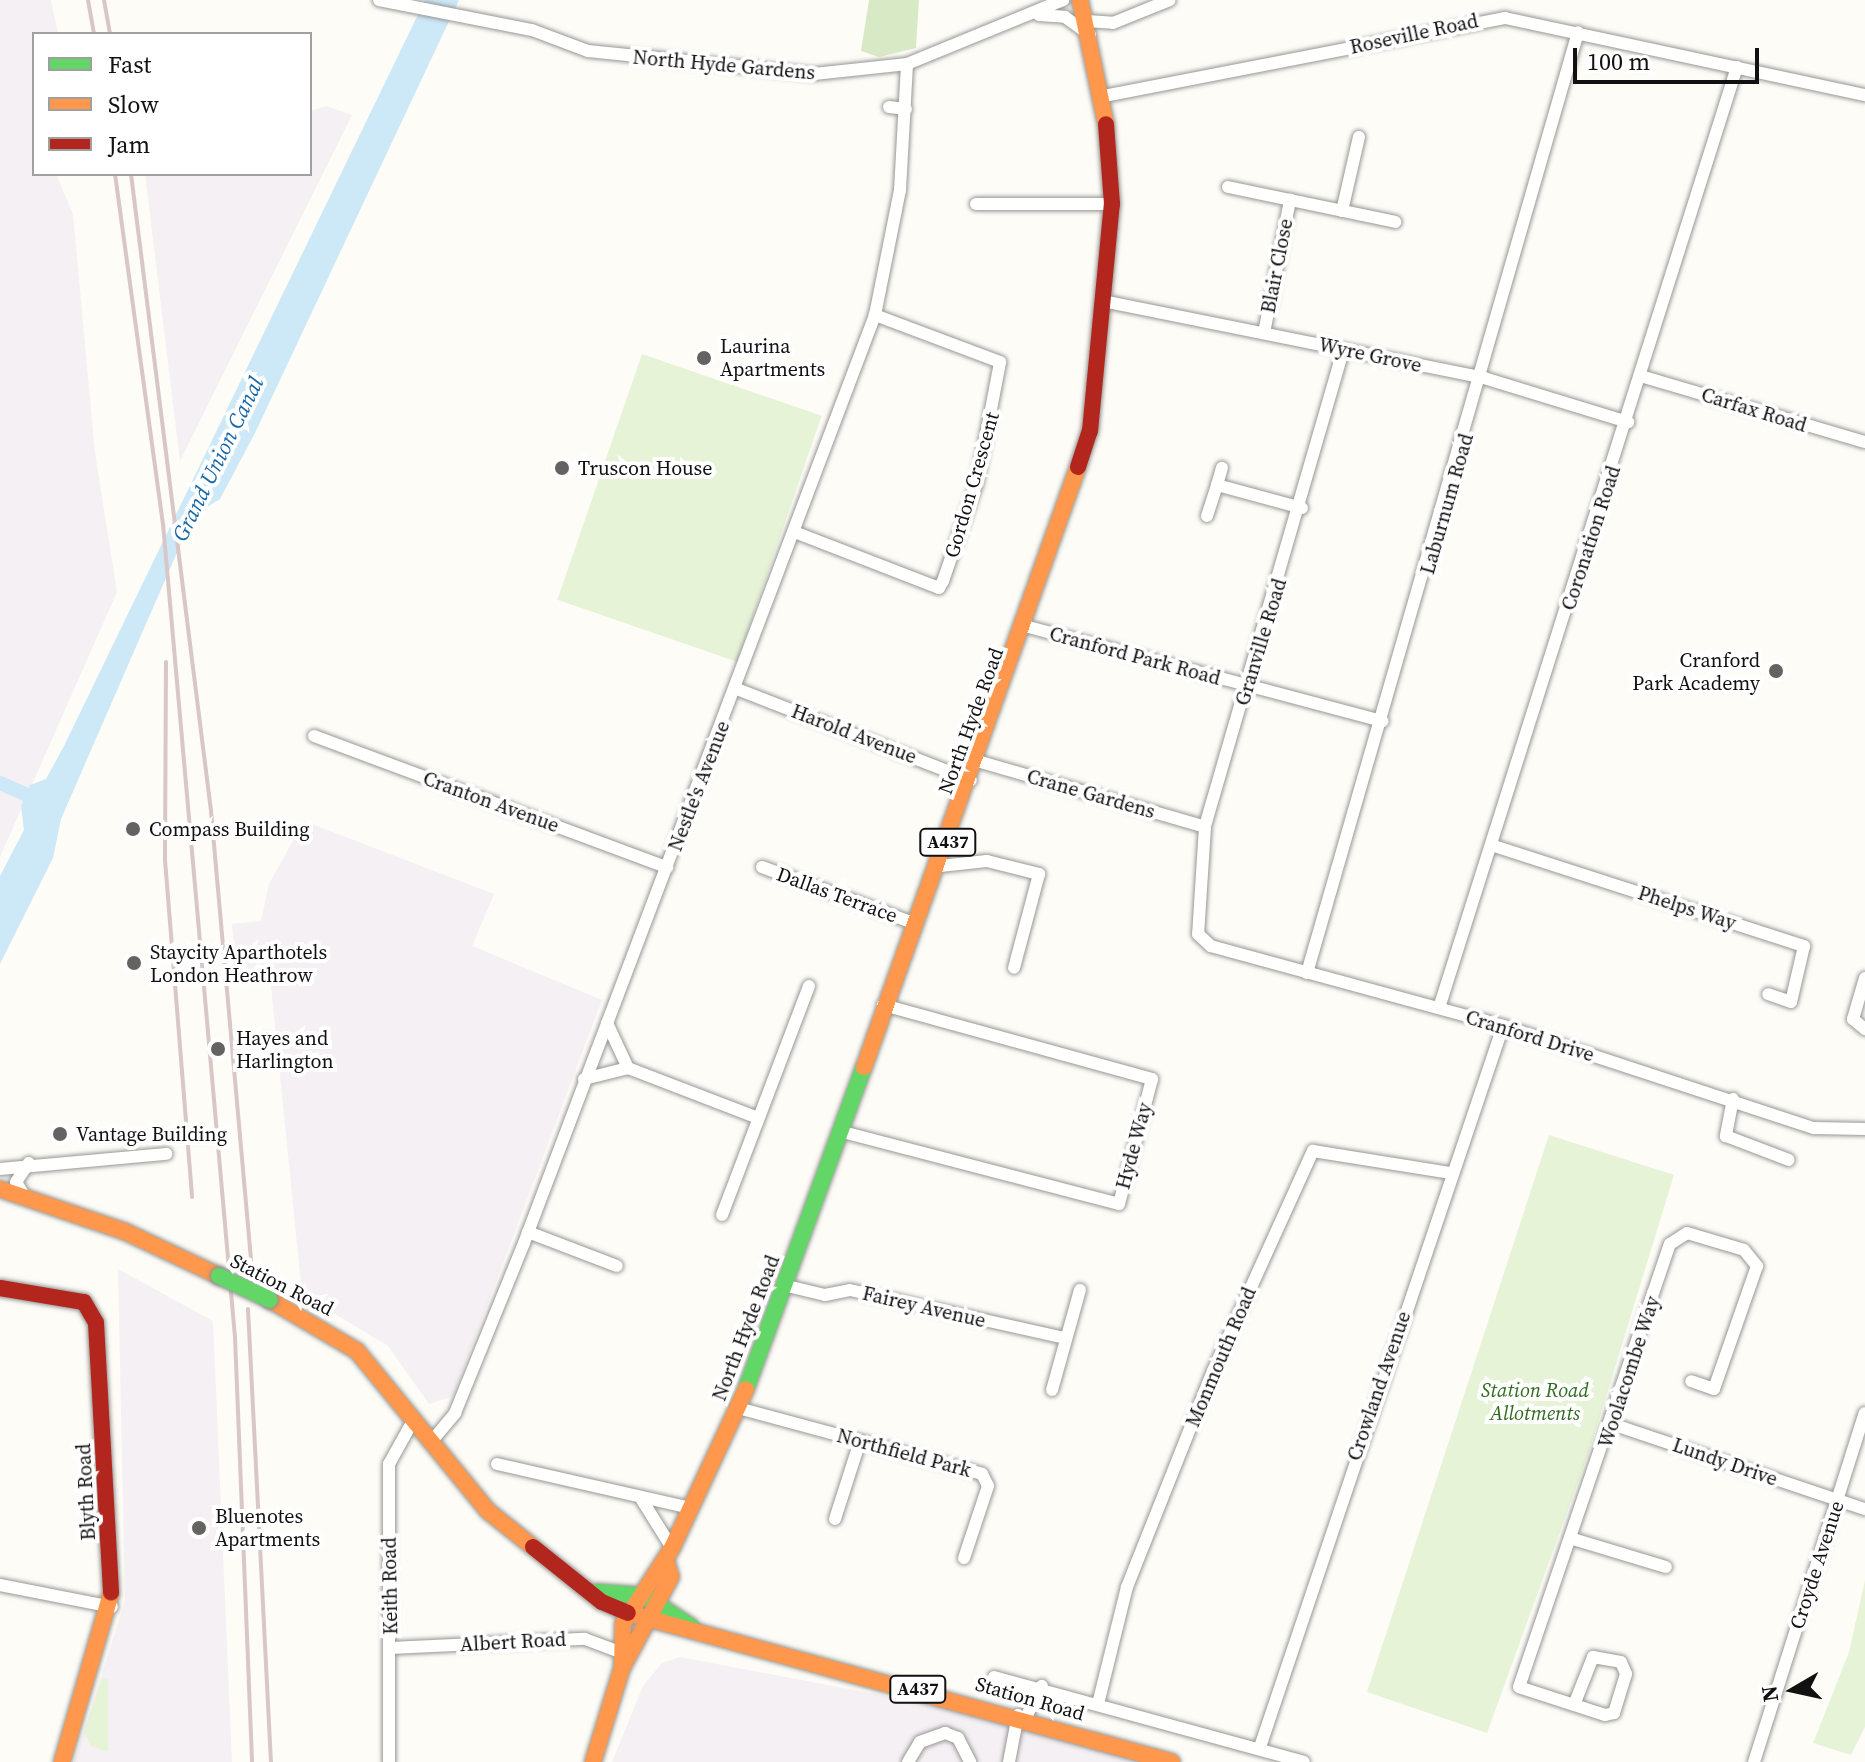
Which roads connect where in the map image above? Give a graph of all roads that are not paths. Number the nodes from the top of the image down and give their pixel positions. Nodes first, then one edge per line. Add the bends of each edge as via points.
1 (379, 0) edge
2 (1045, 0) edge
3 (1063, 0) edge
4 (1080, 0) edge
5 (1170, 0) edge
6 (1032, 16) junction
7 (1090, 29) junction
8 (1578, 32) junction
9 (907, 64) junction
10 (1737, 67) junction
11 (1865, 95) edge
12 (1104, 96) junction
13 (889, 107) dead end
14 (906, 109) junction
15 (1359, 137) dead end
16 (1228, 187) dead end
17 (1290, 200) junction
18 (976, 204) dead end
19 (1112, 204) junction
20 (1342, 211) junction
21 (1395, 222) dead end
22 (1108, 302) junction
23 (875, 315) junction
24 (1264, 333) junction
25 (1343, 351) junction
26 (1644, 377) junction
27 (1484, 378) junction
28 (1628, 422) junction
29 (1865, 442) edge
30 (1222, 468) dead end
31 (1217, 485) junction
32 (1302, 508) junction
33 (1207, 516) dead end
34 (797, 533) junction
35 (1025, 626) junction
36 (1246, 686) junction
37 (737, 689) junction
38 (1383, 721) junction
39 (314, 736) dead end
40 (977, 761) junction
41 (971, 780) junction
42 (1205, 827) junction
43 (1491, 845) junction
44 (940, 866) junction
45 (667, 867) junction
46 (762, 867) dead end
47 (913, 923) junction
48 (1198, 934) joint
49 (1014, 968) dead end
50 (1307, 973) junction
51 (1865, 978) edge
52 (809, 986) dead end
53 (1768, 994) dead end
54 (882, 1005) junction
55 (1439, 1008) junction
56 (607, 1023) junction
57 (1503, 1026) junction
58 (1865, 1029) edge
59 (628, 1068) junction
60 (584, 1079) junction
61 (1733, 1099) junction
62 (758, 1118) junction
63 (1865, 1129) edge
64 (839, 1131) junction
65 (166, 1154) dead end
66 (1789, 1160) dead end
67 (29, 1163) junction
68 (0, 1169) edge
69 (1451, 1173) junction
70 (0, 1189) edge
71 (25, 1198) junction
72 (722, 1215) dead end
73 (528, 1232) junction
74 (617, 1266) dead end
75 (783, 1285) junction
76 (0, 1288) edge
77 (1080, 1290) dead end
78 (1065, 1338) junction
79 (1691, 1381) dead end
80 (1052, 1390) dead end
81 (738, 1408) junction
82 (1865, 1413) edge
83 (414, 1419) junction
84 (1612, 1424) junction
85 (860, 1441) junction
86 (431, 1442) junction
87 (497, 1464) dead end
88 (642, 1500) junction
89 (1837, 1500) junction
90 (691, 1508) junction
91 (1865, 1509) edge
92 (835, 1519) dead end
93 (1573, 1539) junction
94 (669, 1554) junction
95 (964, 1558) dead end
96 (1666, 1567) dead end
97 (0, 1585) edge
98 (597, 1592) junction
99 (637, 1595) junction
100 (660, 1602) junction
101 (112, 1607) junction
102 (628, 1613) junction
103 (650, 1623) junction
104 (692, 1627) junction
105 (391, 1648) junction
106 (624, 1658) junction
107 (994, 1677) dead end
108 (1042, 1686) junction
109 (1099, 1700) junction
110 (1574, 1705) junction
111 (1022, 1716) junction
112 (1260, 1747) junction
113 (62, 1762) edge
114 (389, 1762) edge
115 (593, 1762) edge
116 (908, 1762) edge
117 (970, 1762) edge
118 (1009, 1762) edge
119 (1172, 1762) edge
120 (1304, 1762) edge
121 (1754, 1762) edge

1 - 9 street, North Hyde Gardens via 616,56 814,74
2 - 6 street
3 - 6 street, North Hyde Gardens
4 - 7 main road, North Hyde Road / A437
5 - 7 street
6 - 7 street via 1065,17
6 - 9 street, North Hyde Gardens
7 - 12 main road, North Hyde Road / A437
8 - 10 street, Roseville Road
8 - 12 street, Roseville Road via 1492,18
8 - 27 street, Laburnum Road
9 - 14 street, Nestle's Avenue
10 - 11 street, Roseville Road
10 - 26 street, Coronation Road
12 - 19 main road, North Hyde Road / A437
13 - 14 street
14 - 23 street, Nestle's Avenue via 898,202
15 - 20 street
16 - 17 street, Blair Close
17 - 20 street, Blair Close
17 - 24 street, Blair Close
18 - 19 street
19 - 22 main road, North Hyde Road / A437
20 - 21 street, Blair Close
22 - 24 street, Wyre Grove
22 - 35 main road, North Hyde Road / A437 via 1090,431
23 - 34 street, Nestle's Avenue
23 - 34 street, Gordon Crescent via 1000,362 977,482 943,581 939,588
24 - 25 street, Wyre Grove
25 - 27 street, Wyre Grove
25 - 32 street, Granville Road
26 - 28 street, Coronation Road
26 - 29 street, Carfax Road
27 - 28 street, Wyre Grove
27 - 38 street, Laburnum Road
28 - 43 street, Coronation Road
30 - 31 street
31 - 32 street
31 - 33 street
32 - 36 street, Granville Road
34 - 37 street, Nestle's Avenue
35 - 36 street, Cranford Park Road
35 - 40 main road, North Hyde Road / A437
36 - 38 street, Cranford Park Road
36 - 42 street, Granville Road
37 - 41 street, Harold Avenue
37 - 45 street, Nestle's Avenue
38 - 50 street, Laburnum Road
39 - 45 street, Cranton Avenue
40 - 41 main road, North Hyde Road / A437
40 - 42 street, Crane Gardens
41 - 44 main road, North Hyde Road / A437
42 - 48 street, Granville Road
43 - 53 street, Phelps Way via 1804,946 1791,1002
43 - 55 street, Coronation Road
44 - 47 main road, North Hyde Road / A437
44 - 49 street via 987,861 1039,874
45 - 56 street, Nestle's Avenue
46 - 47 street, Dallas Terrace
47 - 54 main road, North Hyde Road / A437
48 - 50 street, Cranford Drive via 1211,946
50 - 55 street, Cranford Drive
51 - 58 street via 1853,1019
52 - 62 street
54 - 64 main road, North Hyde Road / A437
54 - 64 street, Hyde Way via 1152,1079 1119,1204
55 - 57 street, Cranford Drive
56 - 59 street
56 - 60 street, Nestle's Avenue
57 - 61 street, Cranford Drive
57 - 69 street, Crowland Avenue
59 - 60 street
59 - 62 street
60 - 73 street, Nestle's Avenue
61 - 63 street, Cranford Drive via 1814,1128
61 - 66 street via 1726,1136
62 - 72 street
64 - 75 main road, North Hyde Road / A437
65 - 67 street
67 - 68 street
67 - 71 street via 16,1182
69 - 109 street, Monmouth Road via 1313,1151 1133,1572
69 - 112 street, Crowland Avenue
70 - 71 main road, Station Road
71 - 83 main road, Station Road, bridge via 134,1236 336,1335
73 - 74 street
73 - 86 street, Nestle's Avenue via 455,1413
75 - 78 street, Fairey Avenue via 825,1295 850,1290
75 - 81 main road, North Hyde Road / A437
76 - 101 main road, Blyth Road via 70,1298 93,1310
77 - 78 street
78 - 80 street
79 - 84 street, Woolacombe Way via 1714,1389 1757,1266 1744,1250 1687,1233 1670,1244
81 - 85 street, Northfield Park
81 - 90 main road, North Hyde Road / A437
82 - 89 street, Croyde Avenue
83 - 86 main road, Station Road
83 - 105 street, Keith Road via 395,1441 389,1464
84 - 89 street, Lundy Drive
84 - 93 street, Woolacombe Way
85 - 92 street
85 - 95 street, Northfield Park via 988,1478
86 - 98 main road, Station Road via 488,1511
87 - 88 street
88 - 90 street
88 - 94 street
89 - 91 street, Lundy Drive
89 - 121 street, Croyde Avenue
90 - 94 main road, North Hyde Road / A437
93 - 96 street
93 - 110 street, Woolacombe Way via 1519,1687
94 - 99 main road, North Hyde Road / A437
94 - 100 main road, North Hyde Road / A437 via 672,1575
97 - 101 street
98 - 99 main road, Station Road
98 - 102 main road, Station Road via 602,1602
99 - 100 main road, Station Road / A437
99 - 102 main road, North Hyde Road / A437
100 - 103 main road, North Hyde Road / A437
100 - 104 main road, Station Road / A437
101 - 113 main road, Blyth Road
102 - 103 main road, Station Road / A437
102 - 106 main road, North Hyde Road / A437
103 - 104 main road, Station Road / A437
103 - 106 main road, North Hyde Road / A437
104 - 111 main road, Station Road / A437
105 - 106 street, Albert Road via 585,1639
105 - 114 street, Keith Road
106 - 115 main road, North Hyde Road / A437
107 - 108 street
108 - 109 street
108 - 111 street
109 - 112 street
110 - 110 street, Woolacombe Way via 1614,1713 1626,1674 1621,1662 1593,1657
111 - 118 street
111 - 119 main road, Station Road / A437
112 - 120 street
116 - 117 street via 920,1742 945,1733 958,1738

